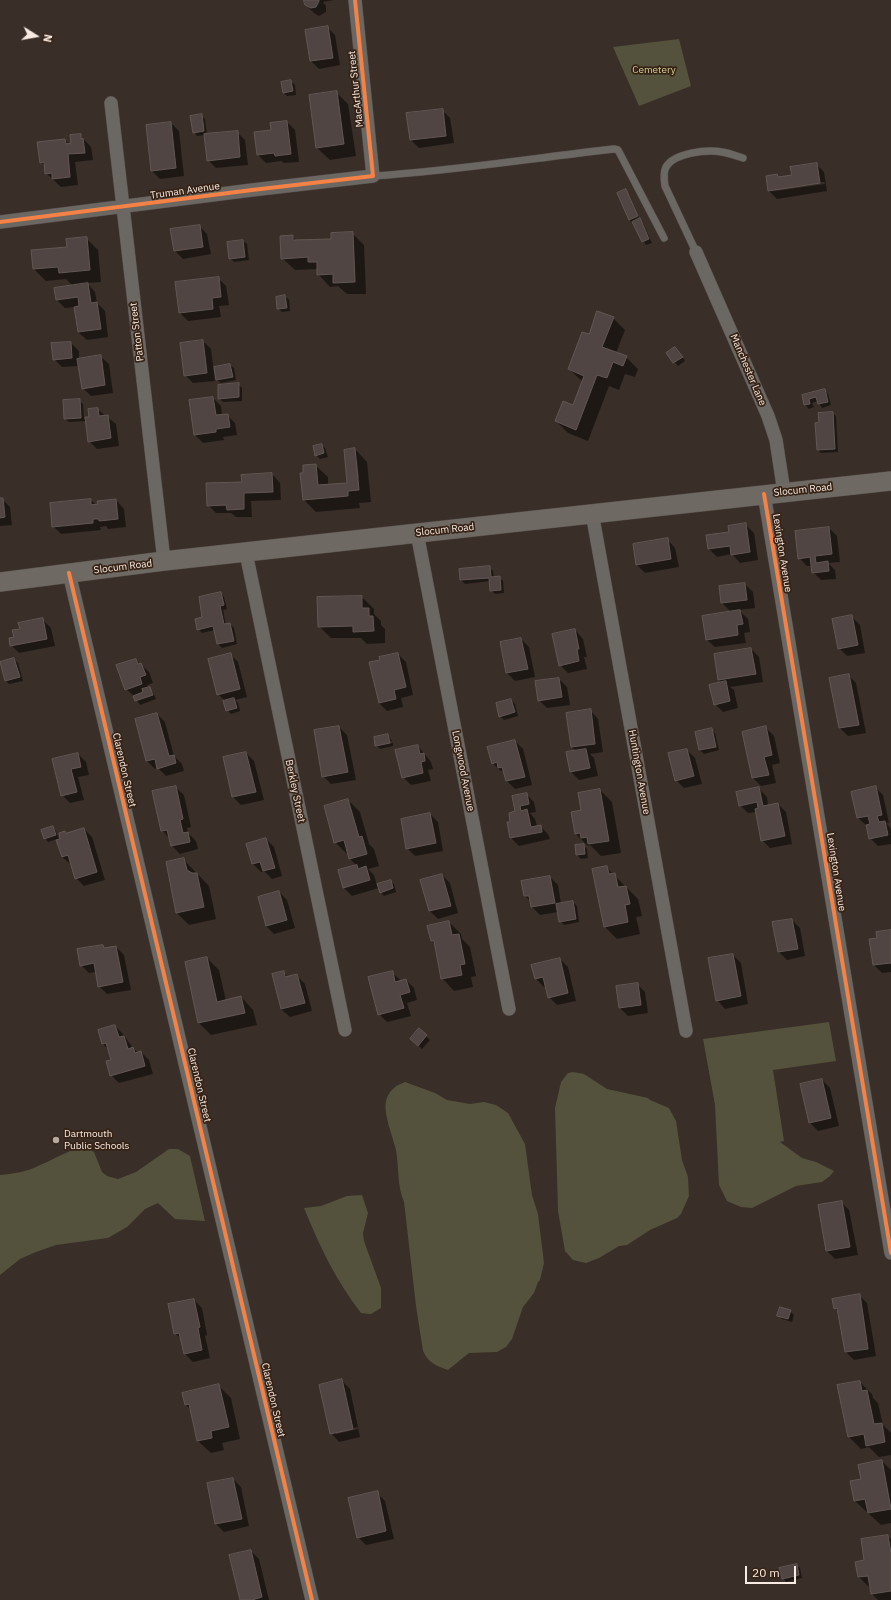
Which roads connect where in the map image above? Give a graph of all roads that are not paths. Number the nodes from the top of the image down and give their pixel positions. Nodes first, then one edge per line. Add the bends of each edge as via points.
1 (355, 0) edge
2 (111, 103) dead end
3 (743, 158) dead end
4 (372, 176) junction
5 (123, 207) junction
6 (0, 222) edge
7 (664, 238) dead end
8 (696, 252) joint
9 (891, 481) edge
10 (784, 492) junction
11 (764, 494) junction
12 (592, 513) junction
13 (417, 533) junction
14 (246, 553) junction
15 (164, 561) junction
16 (69, 573) junction
17 (0, 582) edge
18 (509, 1009) dead end
19 (344, 1030) dead end
20 (686, 1031) dead end
21 (891, 1253) edge
22 (312, 1600) edge

1 - 4 street, MacArthur Street
2 - 5 street, Patton Street
3 - 8 lane via 720,151 685,154 666,167 665,186
4 - 5 street, Truman Avenue
4 - 7 lane via 436,172 614,149 618,150
5 - 6 street, Truman Avenue
5 - 15 street, Patton Street
8 - 10 street, Manchester Lane via 768,416 776,440
9 - 10 main road, Slocum Road
10 - 11 main road, Slocum Road
11 - 12 main road, Slocum Road
11 - 21 street, Lexington Avenue
12 - 13 main road, Slocum Road
12 - 20 street, Huntington Avenue
13 - 14 main road, Slocum Road
13 - 18 street, Longwood Avenue
14 - 15 main road, Slocum Road
14 - 19 street, Berkley Street
15 - 16 main road, Slocum Road
16 - 17 main road, Slocum Road
16 - 22 street, Clarendon Street

